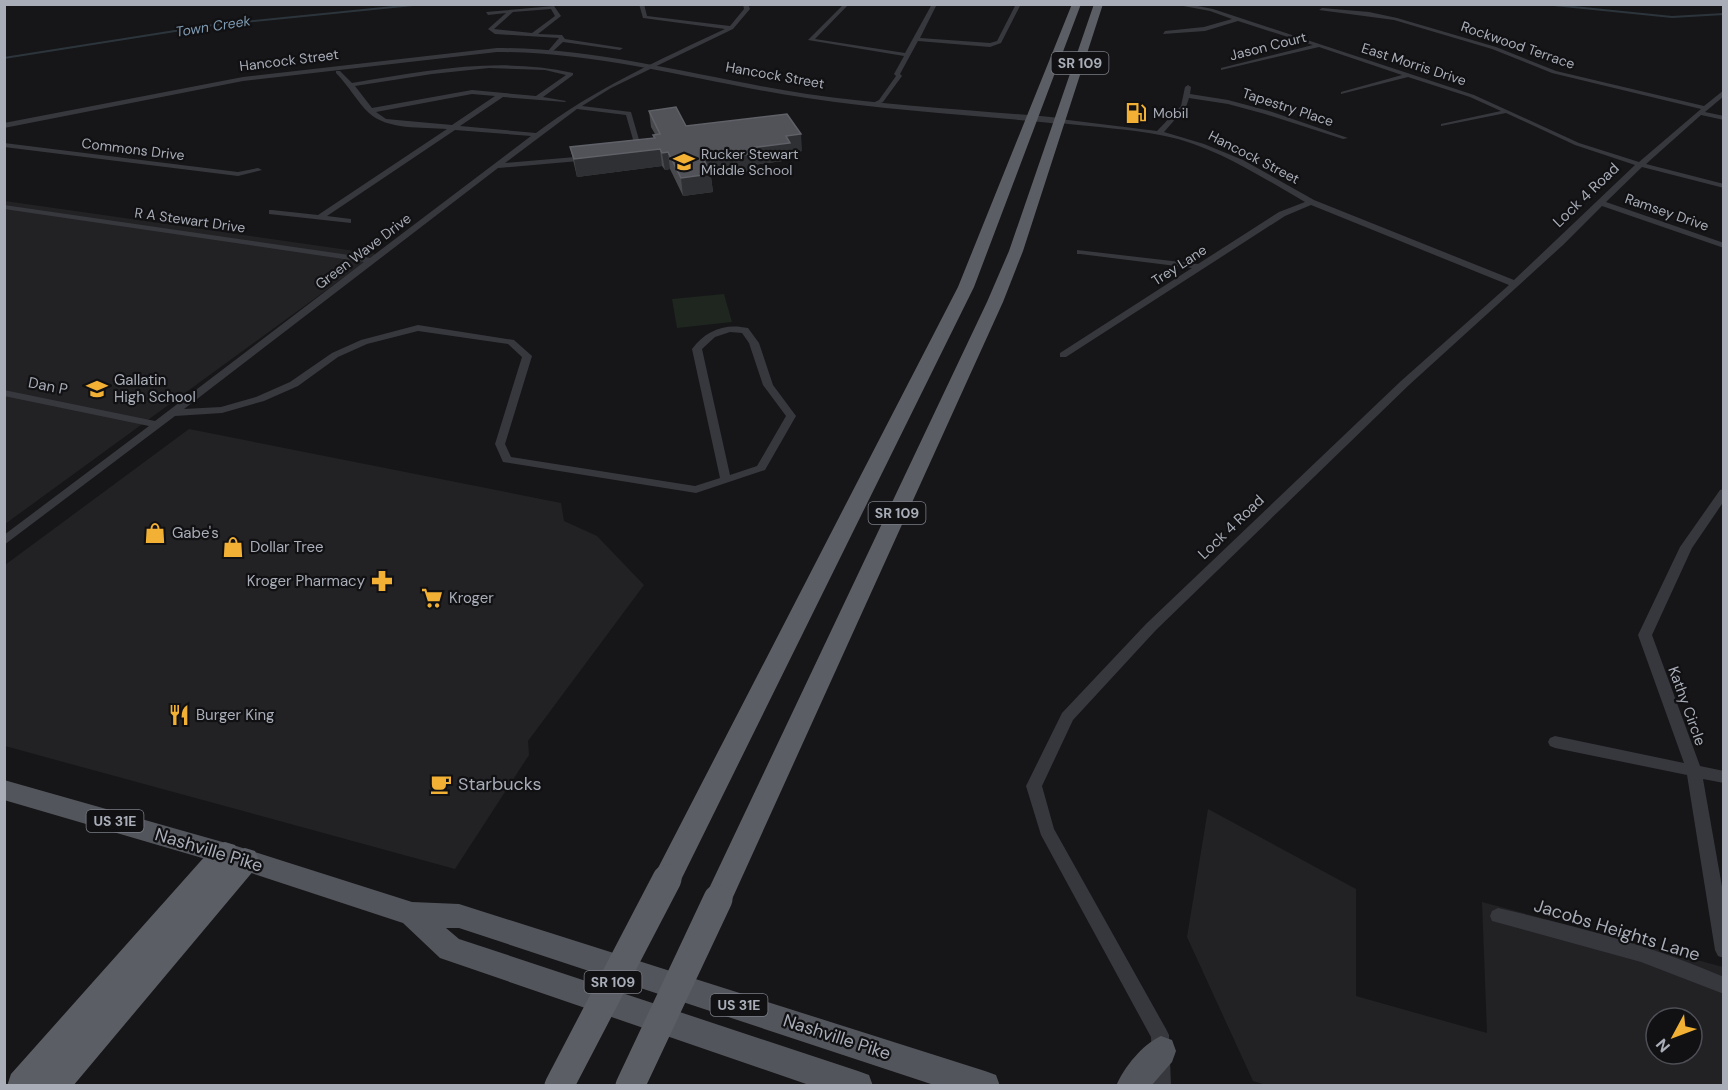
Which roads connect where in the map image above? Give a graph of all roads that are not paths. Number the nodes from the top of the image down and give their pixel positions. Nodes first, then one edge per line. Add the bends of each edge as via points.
1 (641, 4) edge
2 (745, 4) edge
3 (847, 4) edge
4 (935, 4) edge
5 (1019, 4) edge
6 (1077, 4) edge
7 (1099, 4) edge
8 (1175, 4) edge
9 (551, 6) edge
10 (512, 10) junction
11 (1322, 10) dead end
12 (488, 13) dead end
13 (1238, 19) junction
14 (731, 28) junction
15 (1165, 33) dead end
16 (532, 34) junction
17 (915, 39) junction
18 (562, 40) junction
19 (1318, 46) junction
20 (620, 48) dead end
21 (551, 51) junction
22 (907, 55) junction
23 (656, 66) junction
24 (1223, 69) dead end
25 (338, 72) dead end
26 (1408, 75) junction
27 (350, 85) junction
28 (1188, 87) dead end
29 (1724, 92) edge
30 (1343, 93) dead end
31 (503, 94) junction
32 (1187, 96) junction
33 (538, 98) junction
34 (563, 101) dead end
35 (874, 104) junction
36 (575, 107) junction
37 (1703, 110) junction
38 (369, 111) junction
39 (1508, 111) junction
40 (1724, 118) edge
41 (1032, 119) junction
42 (1060, 121) junction
43 (1443, 125) dead end
44 (4, 126) edge
45 (455, 126) junction
46 (1159, 133) junction
47 (537, 135) junction
48 (1345, 138) dead end
49 (4, 145) edge
50 (617, 153) edge
51 (598, 157) edge
52 (1640, 165) junction
53 (495, 166) junction
54 (258, 170) dead end
55 (1724, 186) edge
56 (1311, 202) junction
57 (1601, 203) junction
58 (4, 207) edge
59 (272, 212) dead end
60 (319, 218) junction
61 (348, 221) dead end
62 (1724, 246) edge
63 (1080, 252) dead end
64 (372, 261) junction
65 (1201, 267) junction
66 (1515, 284) junction
67 (1063, 355) dead end
68 (4, 393) edge
69 (173, 412) junction
70 (152, 423) junction
71 (726, 481) junction
72 (1722, 498) edge
73 (4, 541) edge
74 (1555, 742) dead end
75 (1694, 771) junction
76 (1724, 777) edge
77 (4, 790) edge
78 (235, 857) junction
79 (412, 914) junction
80 (1498, 915) dead end
81 (1724, 950) edge
82 (1724, 986) edge
83 (1161, 1051) junction
84 (23, 1086) edge
85 (51, 1086) edge
86 (559, 1086) edge
87 (630, 1086) edge
88 (858, 1086) edge
89 (985, 1086) edge
90 (1131, 1086) edge
91 (1162, 1086) edge

1 - 14 street via 645,17
2 - 14 street via 747,9
3 - 22 street via 811,40
4 - 17 street
5 - 17 street via 999,42 990,45
6 - 41 highway, SR 109
7 - 42 highway, SR 109
8 - 13 street, East Morris Drive
9 - 10 street
9 - 16 street via 558,16
10 - 12 street
10 - 16 street via 491,29
11 - 37 street, Rockwood Terrace via 1395,19 1494,48 1554,72
13 - 15 street via 1205,29
13 - 19 street, East Morris Drive
14 - 23 street, Green Wave Drive
16 - 18 street
17 - 22 street
18 - 20 street
18 - 21 street
19 - 24 street, Jason Court
19 - 26 street, East Morris Drive
21 - 23 street, Hancock Street
21 - 44 street, Hancock Street via 497,50 243,79
22 - 35 street via 899,76 881,101
23 - 35 street, Hancock Street via 773,91
23 - 36 street, Green Wave Drive
25 - 27 street
26 - 30 street
26 - 39 street, East Morris Drive
27 - 33 street via 477,68 540,68 571,74
27 - 38 street
28 - 32 street
29 - 37 street, Lock 4 Road
31 - 33 street
31 - 38 street via 472,92
31 - 45 street
32 - 46 street via 1184,106
32 - 48 street, Tapestry Place via 1255,107
33 - 34 street
35 - 41 street, Hancock Street
36 - 47 street, Green Wave Drive
36 - 50 street via 629,113 637,143 633,149
37 - 40 street, Rockwood Terrace
37 - 52 street, Lock 4 Road
38 - 45 street via 393,123
39 - 43 street
39 - 52 street, East Morris Drive via 1578,145
41 - 42 street, Hancock Street
41 - 86 highway, SR 109, bridge via 966,287
42 - 46 street, Hancock Street
42 - 87 highway, SR 109, bridge via 995,302
45 - 47 street
45 - 60 street
46 - 56 street, Hancock Street via 1202,145 1240,162
47 - 53 street, Green Wave Drive
49 - 54 street, Commons Drive via 238,174
51 - 53 street
52 - 55 street, East Morris Drive
52 - 57 street, Lock 4 Road
53 - 64 street, Green Wave Drive
56 - 65 street, Trey Lane via 1282,214
56 - 66 street, Hancock Street
57 - 62 street, Ramsey Drive
57 - 66 street, Lock 4 Road
58 - 64 street, R A Stewart Drive
59 - 60 street
60 - 61 street
63 - 65 street
64 - 69 street, Green Wave Drive
65 - 67 street, Trey Lane
66 - 83 street, Lock 4 Road via 1405,383 1151,627 1067,717 1034,786 1047,830 1160,1035
68 - 70 street, Dan P
69 - 70 street, Green Wave Drive
69 - 71 street via 222,410 260,399 294,384 335,355 364,342 418,328 511,342 527,356 501,444 507,460 696,490
70 - 73 street, Green Wave Drive
71 - 71 street via 761,468 791,416 768,385 754,343 745,330 729,327 704,340 697,349
72 - 75 street, Kathy Circle via 1686,547 1645,635
74 - 75 street
75 - 76 street
75 - 81 street, Kathy Circle
77 - 78 main road, Nashville Pike / US 31E
78 - 79 main road, Nashville Pike / US 31E
78 - 84 highway
78 - 85 highway
79 - 88 main road, Nashville Pike / US 31E via 450,949
79 - 89 main road, Nashville Pike / US 31E via 459,916
80 - 82 street, Jacobs Heights Lane via 1687,968
83 - 90 main road
83 - 91 street, Lock 4 Road

